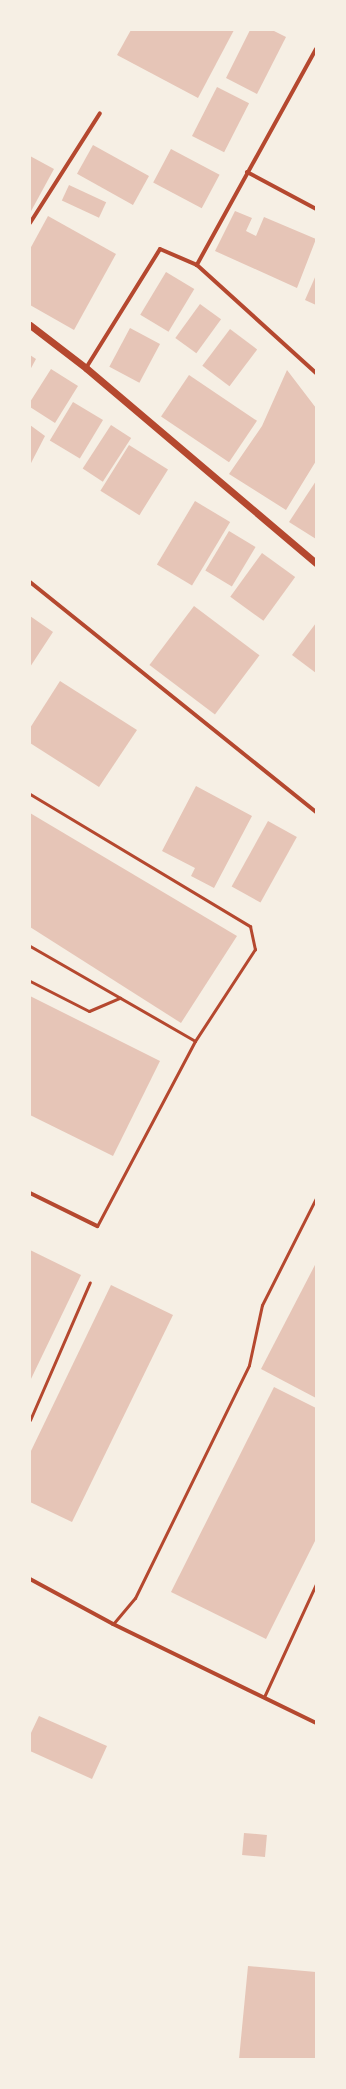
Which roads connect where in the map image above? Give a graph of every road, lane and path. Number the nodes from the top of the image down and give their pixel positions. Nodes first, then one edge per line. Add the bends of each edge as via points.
1 (316, 49) edge
2 (100, 113) dead end
3 (247, 172) junction
4 (316, 209) edge
5 (30, 223) edge
6 (197, 265) junction
7 (30, 325) edge
8 (86, 368) junction
9 (316, 373) edge
10 (316, 563) edge
11 (30, 582) edge
12 (30, 794) edge
13 (316, 812) edge
14 (30, 946) edge
15 (30, 980) edge
16 (120, 998) junction
17 (195, 1041) junction
18 (30, 1193) edge
19 (316, 1198) edge
20 (96, 1226) joint
21 (90, 1282) dead end
22 (30, 1420) edge
23 (30, 1579) edge
24 (316, 1584) edge
25 (113, 1624) junction
26 (264, 1697) junction
27 (316, 1723) edge

1 - 3 street
2 - 5 street
3 - 4 street
3 - 6 street
6 - 8 street via 160,249
6 - 9 street
7 - 8 street
8 - 10 street
11 - 13 street
12 - 17 lane via 250,926 255,949
14 - 16 lane
15 - 16 lane via 89,1011
16 - 17 lane
17 - 20 lane
18 - 20 street
19 - 25 lane via 262,1305 248,1365 135,1598
21 - 22 lane
23 - 25 street
24 - 26 lane
25 - 26 street
26 - 27 street

